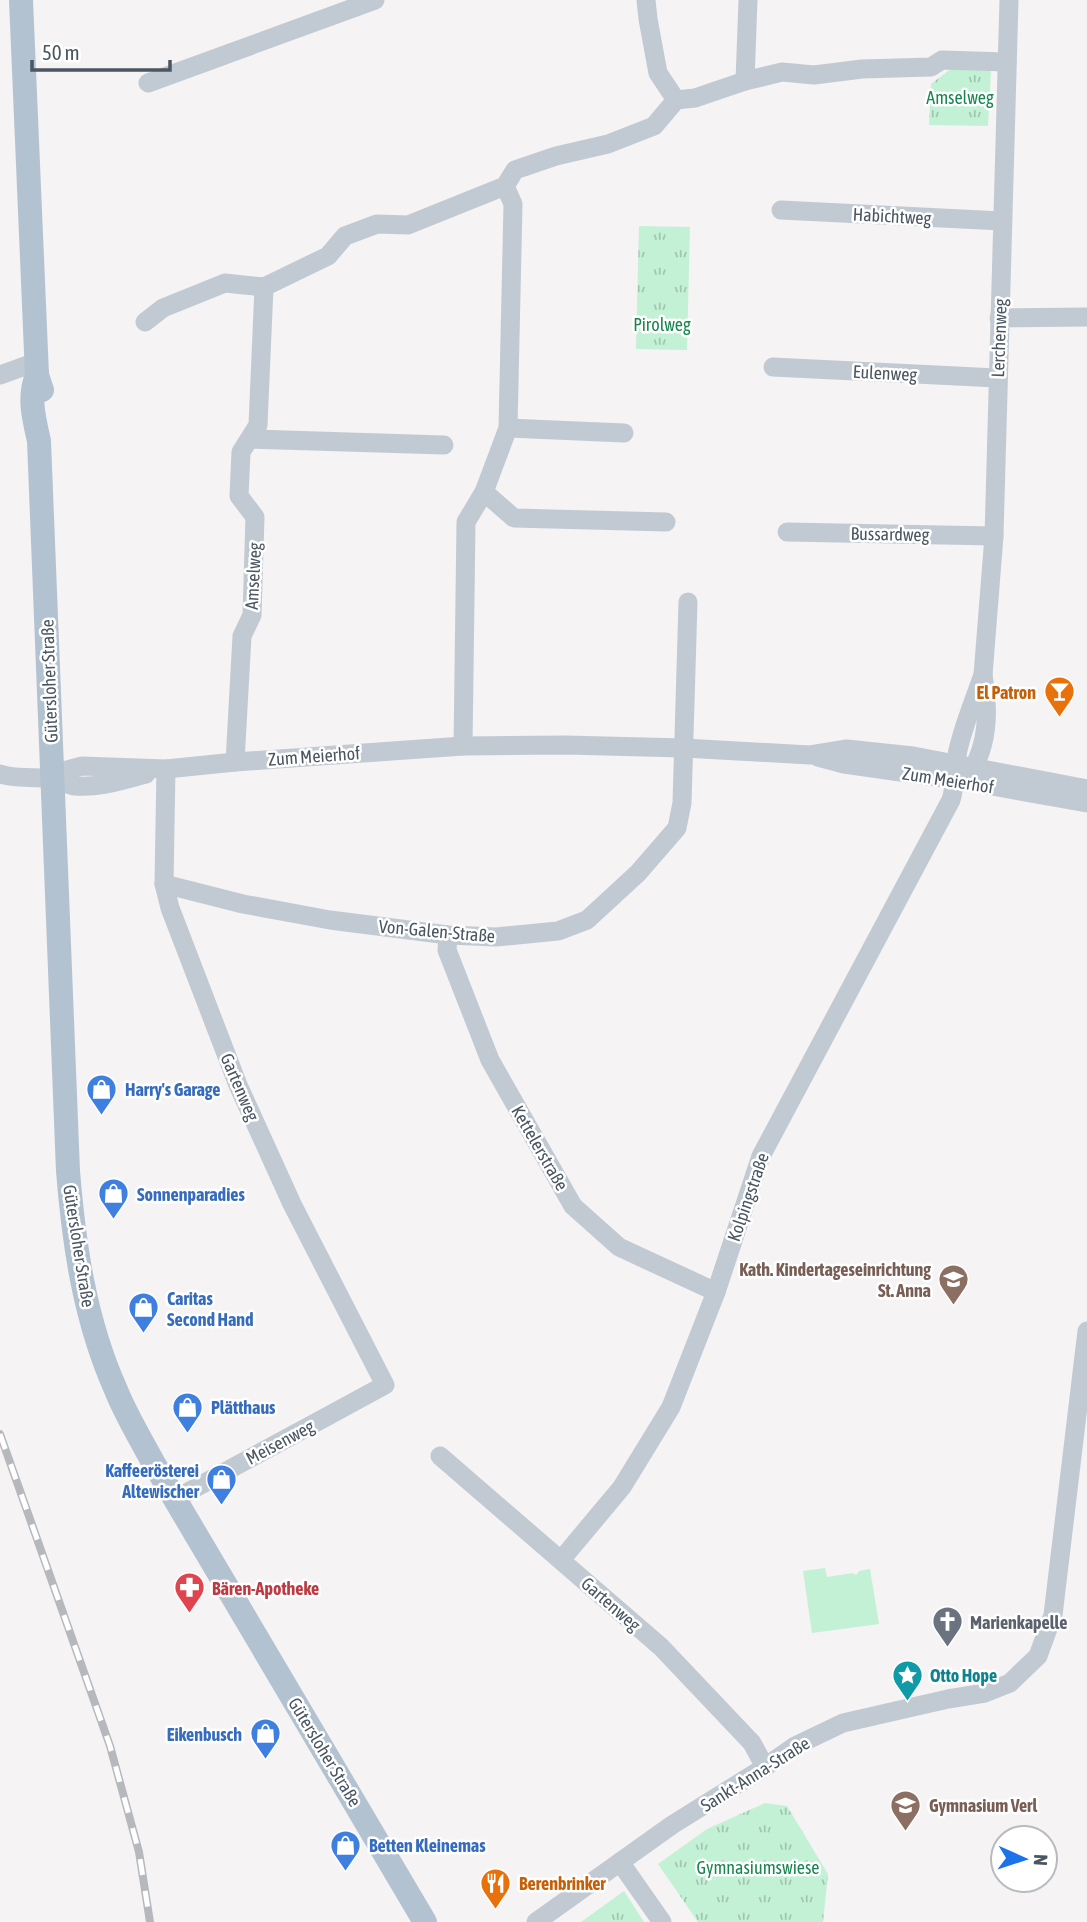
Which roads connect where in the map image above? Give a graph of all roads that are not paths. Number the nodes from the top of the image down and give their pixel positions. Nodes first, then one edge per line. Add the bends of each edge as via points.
1 (21, 0) edge
2 (375, 0) edge
3 (646, 0) edge
4 (748, 0) edge
5 (1009, 0) edge
6 (1007, 62) junction
7 (745, 81) junction
8 (148, 83) dead end
9 (676, 100) junction
10 (505, 186) junction
11 (781, 210) dead end
12 (1002, 221) junction
13 (264, 286) junction
14 (1087, 317) edge
15 (999, 318) junction
16 (145, 322) dead end
17 (772, 367) dead end
18 (37, 368) junction
19 (0, 375) edge
20 (997, 378) junction
21 (508, 428) junction
22 (624, 433) dead end
23 (250, 439) junction
24 (444, 444) dead end
25 (484, 492) junction
26 (666, 522) dead end
27 (787, 532) dead end
28 (993, 536) junction
29 (688, 602) dead end
30 (463, 746) junction
31 (684, 748) junction
32 (235, 762) junction
33 (166, 769) junction
34 (0, 774) edge
35 (960, 777) junction
36 (53, 778) junction
37 (1087, 789) edge
38 (1087, 803) edge
39 (164, 884) junction
40 (448, 935) junction
41 (716, 1292) junction
42 (1087, 1331) edge
43 (385, 1385) joint
44 (440, 1456) dead end
45 (175, 1499) junction
46 (561, 1560) junction
47 (765, 1767) junction
48 (620, 1862) junction
49 (425, 1922) edge
50 (536, 1922) edge
51 (662, 1922) edge

1 - 18 main road, Gütersloher Straße
2 - 8 street
3 - 9 street via 658,73
4 - 7 street
5 - 6 street, Lerchenweg
6 - 7 street via 942,60 931,67 862,68 814,75 782,72
6 - 12 street, Lerchenweg
7 - 9 street
9 - 10 street via 654,125 608,144 515,170
10 - 13 street via 408,225 377,224 345,236 328,256
10 - 21 street via 513,204
11 - 12 street, Habichtweg
12 - 15 street, Lerchenweg
13 - 16 street via 225,283 163,308
13 - 23 street, Amselweg via 258,425
14 - 15 street
15 - 20 street, Lerchenweg
17 - 20 street, Eulenweg
18 - 19 street
18 - 36 main road, Gütersloher Straße via 43,410 39,441
20 - 28 street, Lerchenweg
21 - 22 street
21 - 25 street
23 - 24 street
23 - 32 street, Amselweg via 241,452 239,496 255,517 252,615 242,636
25 - 26 street via 514,518
25 - 30 street via 466,522
27 - 28 street, Bussardweg
28 - 35 street, Lerchenweg via 983,675 986,721 982,749
29 - 31 street
30 - 31 street, Zum Meierhof
30 - 32 street, Zum Meierhof
31 - 35 street, Zum Meierhof via 810,755 846,749 913,756
31 - 40 street, Von-Galen-Straße via 677,828 638,873 587,920 558,931 496,937
32 - 33 street, Zum Meierhof
33 - 36 street, Zum Meierhof via 82,766
33 - 39 street, Gartenweg
34 - 36 street
35 - 37 street, Zum Meierhof
35 - 38 street, Zum Meierhof
35 - 41 street, Kolpingstraße via 761,1156
36 - 45 main road, Gütersloher Straße via 68,1171 80,1275 115,1390
39 - 40 street, Von-Galen-Straße via 268,909
39 - 43 street, Gartenweg via 238,1085 292,1204
40 - 41 street, Kettelerstraße via 447,950 490,1060 573,1206 619,1247
41 - 46 street, Kolpingstraße via 671,1407 622,1487
42 - 47 street, Sankt-Anna-Straße via 1053,1615 1038,1656 1010,1683 985,1693 844,1723 795,1746
43 - 45 street, Meisenweg
44 - 46 street, Gartenweg
45 - 49 main road, Gütersloher Straße
46 - 47 street, Gartenweg via 662,1647 752,1743
47 - 48 street, Sankt-Anna-Straße
48 - 50 street, Sankt-Anna-Straße
48 - 51 street

